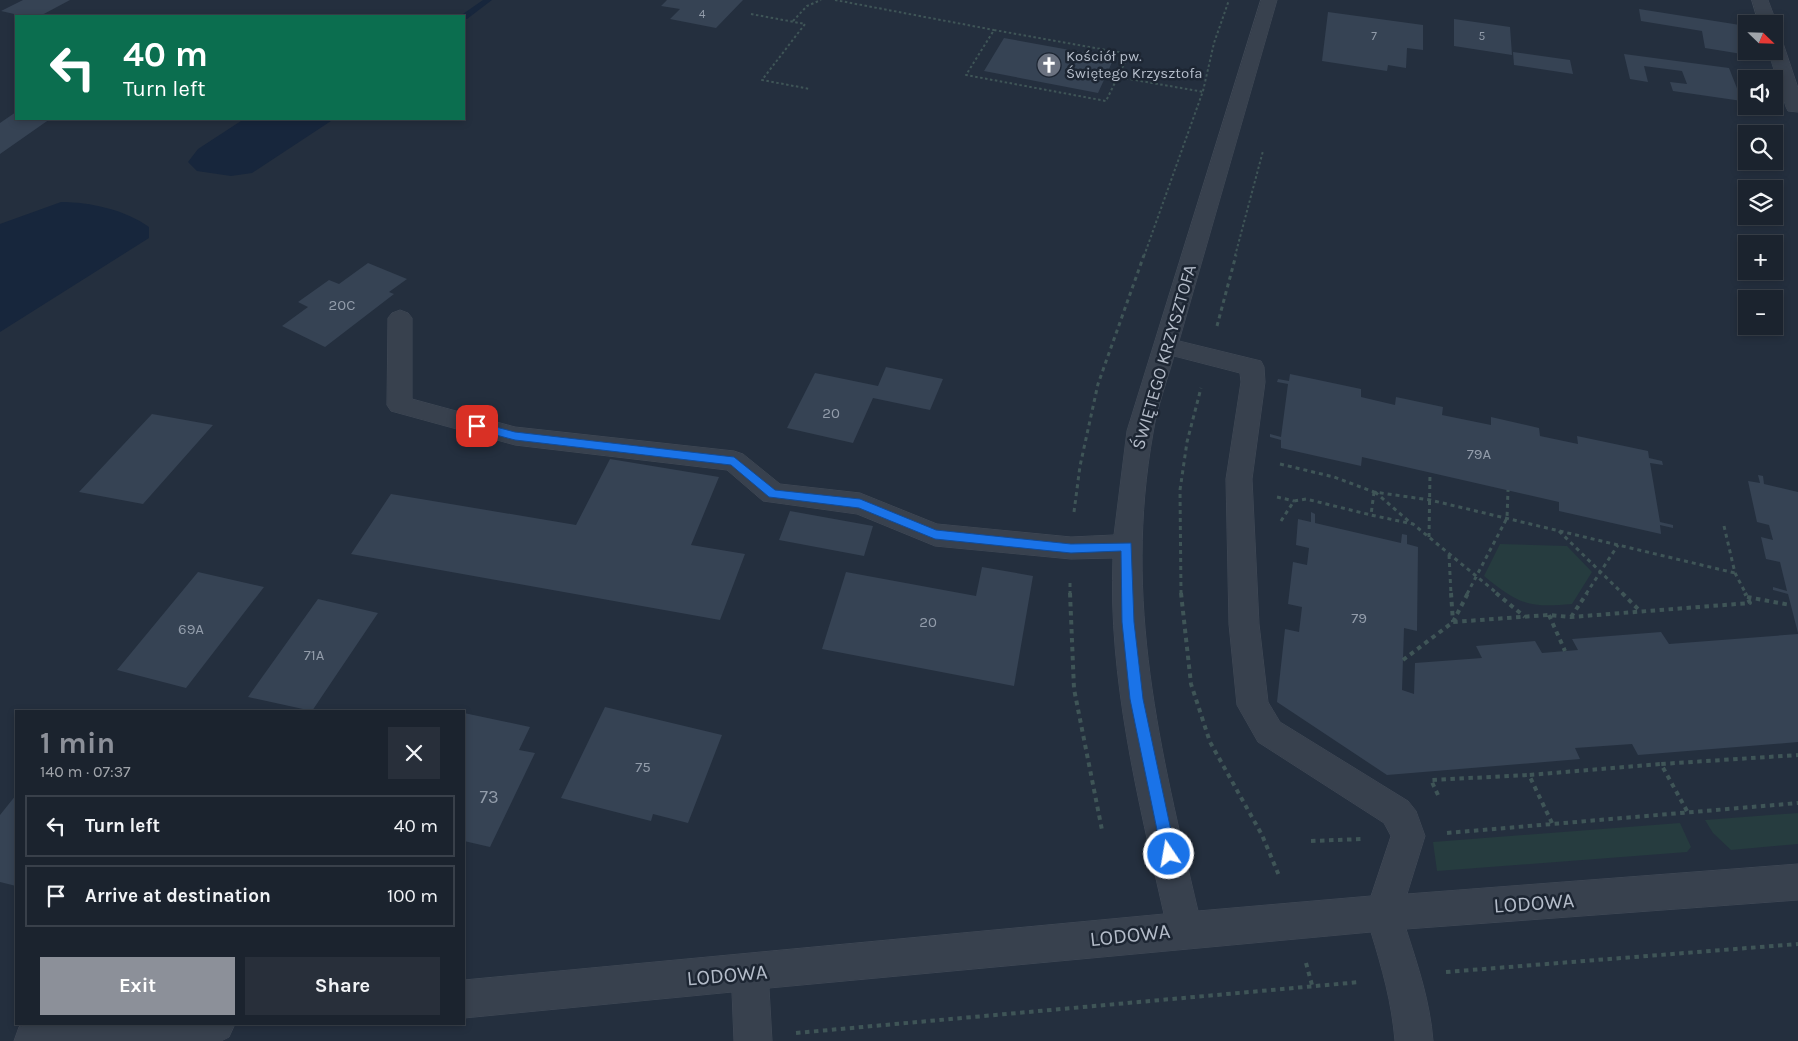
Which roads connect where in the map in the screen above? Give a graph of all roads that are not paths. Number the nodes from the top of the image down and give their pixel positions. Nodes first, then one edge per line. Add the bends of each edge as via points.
1 (1269, 0) edge
2 (1760, 0) edge
3 (1765, 15) edge
4 (1780, 60) edge
5 (1795, 107) dead end
6 (400, 318) dead end
7 (1165, 346) junction
8 (1127, 546) junction
9 (1798, 882) edge
10 (1383, 914) junction
11 (1185, 930) junction
12 (750, 973) junction
13 (465, 999) edge
14 (205, 1025) edge
15 (753, 1039) edge
16 (33, 1041) edge
17 (1414, 1041) edge

1 - 7 street, ŚWIĘTEGO KRZYSZTOFA
2 - 3 street
4 - 5 street
6 - 8 street via 400,405 515,436 734,461 773,494 860,504 935,535 1071,548
7 - 8 street, ŚWIĘTEGO KRZYSZTOFA via 1140,431 1130,492
7 - 10 street via 1252,367 1253,382 1238,479 1244,624 1253,705 1269,732 1396,812 1404,823 1408,836
8 - 11 street, ŚWIĘTEGO KRZYSZTOFA via 1128,622 1137,699
9 - 10 street, LODOWA
10 - 11 street, LODOWA
10 - 17 street via 1403,976
11 - 12 street, LODOWA
12 - 13 street, LODOWA
12 - 15 street
14 - 16 street

